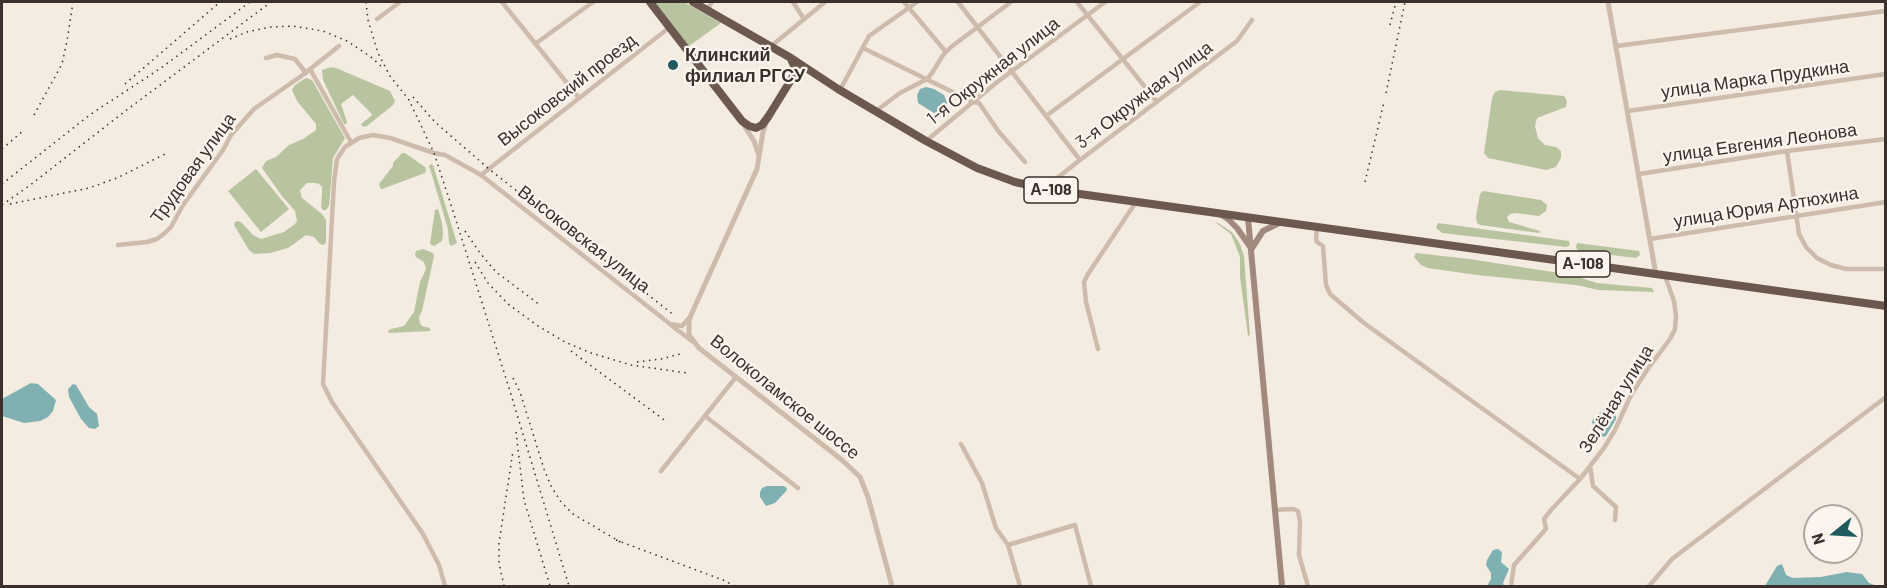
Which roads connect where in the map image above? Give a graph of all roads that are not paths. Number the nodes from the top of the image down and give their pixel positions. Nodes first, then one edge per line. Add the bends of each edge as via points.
1 (400, 2) edge
2 (502, 2) edge
3 (511, 2) edge
4 (593, 2) edge
5 (650, 2) edge
6 (693, 2) edge
7 (712, 2) edge
8 (793, 2) edge
9 (825, 2) edge
10 (904, 2) edge
11 (917, 2) edge
12 (958, 2) edge
13 (1011, 2) edge
14 (1077, 2) edge
15 (1105, 2) edge
16 (1200, 2) edge
17 (1608, 2) edge
18 (909, 8) junction
19 (508, 9) junction
20 (707, 10) junction
21 (1886, 11) edge
22 (1087, 15) junction
23 (804, 18) junction
24 (377, 20) dead end
25 (1252, 20) dead end
26 (670, 27) junction
27 (978, 27) junction
28 (535, 44) junction
29 (339, 46) dead end
30 (770, 46) junction
31 (1616, 46) junction
32 (863, 48) junction
33 (946, 52) junction
34 (266, 58) dead end
35 (791, 58) junction
36 (1122, 59) junction
37 (809, 70) junction
38 (308, 71) junction
39 (1012, 72) junction
40 (1886, 74) edge
41 (794, 75) junction
42 (927, 79) junction
43 (840, 90) junction
44 (579, 98) junction
45 (973, 102) junction
46 (1157, 102) junction
47 (876, 111) junction
48 (1628, 111) junction
49 (1046, 116) junction
50 (768, 117) junction
51 (742, 121) junction
52 (1886, 139) edge
53 (926, 141) junction
54 (351, 142) junction
55 (1787, 151) junction
56 (1080, 160) junction
57 (1025, 162) dead end
58 (758, 170) junction
59 (1639, 174) junction
60 (481, 175) junction
61 (1051, 190) junction
62 (1136, 202) junction
63 (1886, 202) edge
64 (1218, 213) junction
65 (1795, 216) junction
66 (1248, 218) junction
67 (1281, 222) junction
68 (1317, 227) junction
69 (1650, 239) junction
70 (118, 245) dead end
71 (1252, 248) junction
72 (1886, 269) edge
73 (1661, 275) junction
74 (1886, 306) edge
75 (691, 315) junction
76 (670, 324) junction
77 (692, 341) junction
78 (1098, 349) dead end
79 (736, 377) junction
80 (1886, 396) edge
81 (705, 416) junction
82 (961, 444) dead end
83 (1590, 466) junction
84 (661, 471) dead end
85 (1580, 479) junction
86 (798, 488) dead end
87 (1274, 510) junction
88 (1615, 520) dead end
89 (1008, 544) junction
90 (445, 586) edge
91 (892, 586) edge
92 (1020, 586) edge
93 (1091, 586) edge
94 (1282, 586) edge
95 (1308, 586) edge
96 (1511, 586) edge
97 (1649, 586) edge

1 - 24 street
2 - 19 street
3 - 19 street
4 - 28 street
5 - 26 highway
6 - 20 highway, А-108
7 - 20 street
8 - 23 street
9 - 23 street
10 - 18 street
11 - 18 street
12 - 27 street
13 - 27 street
14 - 22 street
15 - 22 street, 1-я Окружная улица
16 - 36 street
17 - 31 street
18 - 32 street via 869,36
18 - 33 street
19 - 28 street
20 - 30 highway, А-108
21 - 31 street
22 - 36 street
22 - 39 street, 1-я Окружная улица
23 - 30 street
25 - 46 street, 3-я Окружная улица via 1237,41
26 - 44 street, Высоковский проезд
26 - 51 highway
27 - 33 street
27 - 39 street
28 - 44 street
29 - 38 street, Трудовая улица
30 - 35 highway, А-108
31 - 48 street
32 - 42 street
32 - 43 street
33 - 42 street
34 - 38 street via 295,58
35 - 37 highway, А-108
35 - 41 highway
36 - 46 street
36 - 49 street
37 - 41 highway
37 - 43 highway, А-108
38 - 54 street via 323,89
38 - 70 street, Трудовая улица via 254,109 231,135 165,233 147,242
39 - 45 street, 1-я Окружная улица
39 - 49 street
40 - 48 street, улица Марка Прудкина
41 - 50 highway
42 - 45 street
42 - 47 street
43 - 47 highway, А-108
44 - 60 street, Высоковский проезд
45 - 53 street, 1-я Окружная улица
45 - 57 street via 979,103
46 - 56 street, 3-я Окружная улица
47 - 53 highway, А-108
48 - 59 street
49 - 56 street
50 - 51 highway via 756,128
50 - 58 street, Волоколамское шоссе
51 - 58 street via 756,145
52 - 55 street, улица Евгения Леонова
53 - 61 highway, А-108 via 977,168
54 - 60 street, Высоковская улица via 373,135 390,138 445,155
54 - 90 street via 335,164 322,375 326,392 423,534
55 - 59 street, улица Евгения Леонова
55 - 65 street
56 - 61 street, 3-я Окружная улица via 1056,179
58 - 75 street, Волоколамское шоссе
59 - 69 street
60 - 76 street, Высоковская улица
61 - 62 highway, А-108
62 - 64 highway, А-108
62 - 78 street via 1084,282
63 - 65 street, улица Юрия Артюхина
64 - 66 highway, А-108
64 - 71 main road via 1237,228
65 - 69 street, улица Юрия Артюхина
65 - 72 street via 1801,240 1817,258 1846,268
66 - 67 highway, А-108
66 - 71 main road
67 - 68 highway, А-108
67 - 71 main road via 1263,231
68 - 73 highway, А-108
68 - 85 street via 1316,239 1323,246 1330,294 1364,323
69 - 73 street
71 - 87 main road
73 - 74 highway, А-108
73 - 83 street, Зелёная улица via 1672,298 1676,323 1671,339 1641,378 1615,430
75 - 76 street via 681,326
75 - 77 street, Волоколамское шоссе via 688,330
76 - 77 street, Высоковская улица
77 - 79 street, Волоколамское шоссе
79 - 81 street
79 - 91 street, Волоколамское шоссе via 860,477
80 - 97 street via 1672,559
81 - 84 street
81 - 86 street
82 - 89 street via 982,483 996,528
83 - 85 street, Зелёная улица
83 - 88 street via 1593,486 1616,507
85 - 96 street, Зелёная улица via 1544,519 1546,529 1514,565
87 - 94 main road
87 - 95 street via 1298,511 1299,555
89 - 92 street
89 - 93 street via 1076,525

